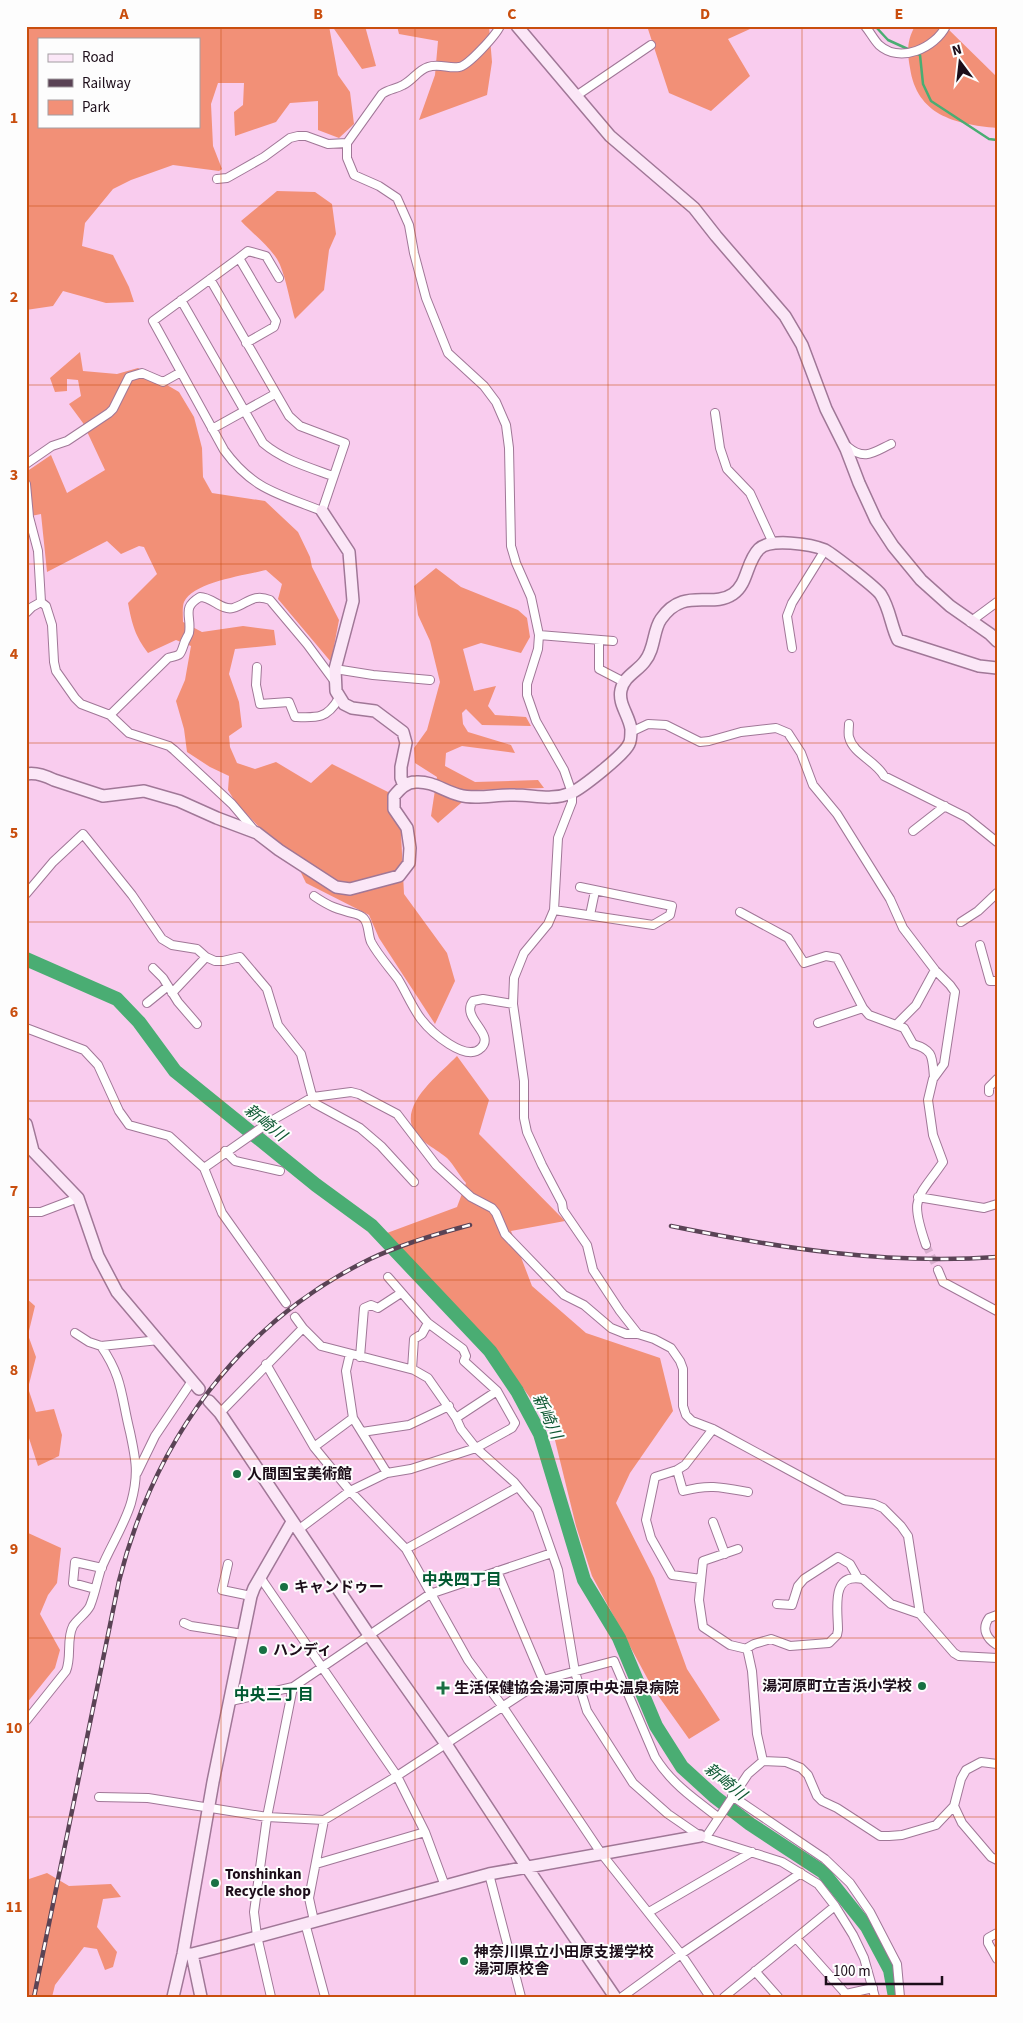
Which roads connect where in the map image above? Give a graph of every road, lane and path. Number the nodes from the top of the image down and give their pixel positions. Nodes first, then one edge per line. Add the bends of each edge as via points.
1 (500, 26) edge
2 (517, 26) edge
3 (865, 26) edge
4 (946, 26) edge
5 (651, 45) dead end
6 (576, 96) junction
7 (347, 143) junction
8 (217, 179) dead end
9 (239, 258) junction
10 (280, 278) dead end
11 (210, 279) junction
12 (181, 300) junction
13 (246, 343) junction
14 (181, 372) junction
15 (275, 394) junction
16 (244, 411) junction
17 (715, 413) dead end
18 (212, 429) junction
19 (891, 444) dead end
20 (846, 449) junction
21 (26, 464) edge
22 (333, 476) junction
23 (26, 484) edge
24 (322, 512) junction
25 (773, 542) junction
26 (825, 550) junction
27 (41, 602) junction
28 (997, 602) edge
29 (26, 613) edge
30 (970, 622) junction
31 (539, 635) junction
32 (599, 640) junction
33 (613, 641) dead end
34 (997, 641) edge
35 (792, 648) dead end
36 (257, 667) dead end
37 (997, 668) edge
38 (335, 669) junction
39 (430, 680) dead end
40 (335, 682) junction
41 (624, 682) junction
42 (339, 698) junction
43 (110, 716) junction
44 (849, 724) dead end
45 (631, 732) junction
46 (26, 774) edge
47 (404, 786) junction
48 (572, 792) junction
49 (945, 806) junction
50 (913, 831) dead end
51 (257, 833) junction
52 (997, 842) edge
53 (580, 888) dead end
54 (595, 891) junction
55 (997, 893) edge
56 (26, 894) edge
57 (314, 896) dead end
58 (554, 910) junction
59 (740, 912) dead end
60 (590, 915) junction
61 (961, 922) dead end
62 (980, 945) dead end
63 (206, 956) junction
64 (153, 968) dead end
65 (935, 970) junction
66 (997, 980) edge
67 (168, 986) junction
68 (172, 993) junction
69 (147, 1003) dead end
70 (513, 1004) junction
71 (863, 1008) junction
72 (818, 1023) dead end
73 (198, 1024) dead end
74 (896, 1025) junction
75 (26, 1028) edge
76 (934, 1076) junction
77 (997, 1079) edge
78 (989, 1092) dead end
79 (313, 1097) junction
80 (26, 1124) edge
81 (225, 1151) junction
82 (204, 1168) junction
83 (280, 1171) dead end
84 (414, 1182) dead end
85 (918, 1197) junction
86 (78, 1198) junction
87 (997, 1204) edge
88 (26, 1212) edge
89 (926, 1244) tunnel mouth
90 (938, 1270) tunnel mouth
91 (388, 1277) dead end
92 (401, 1292) junction
93 (286, 1303) tunnel mouth
94 (997, 1311) edge
95 (295, 1317) tunnel mouth
96 (428, 1323) junction
97 (303, 1328) junction
98 (75, 1333) dead end
99 (638, 1334) junction
100 (159, 1340) junction
101 (101, 1346) junction
102 (350, 1354) junction
103 (360, 1357) junction
104 (266, 1364) junction
105 (412, 1369) junction
106 (196, 1385) joint
107 (497, 1391) junction
108 (210, 1401) dead end
109 (449, 1406) junction
110 (220, 1413) junction
111 (353, 1418) junction
112 (456, 1418) junction
113 (713, 1429) junction
114 (362, 1432) junction
115 (314, 1448) junction
116 (476, 1448) junction
117 (677, 1470) junction
118 (387, 1473) junction
119 (137, 1475) junction
120 (518, 1487) junction
121 (350, 1491) junction
122 (748, 1492) dead end
123 (713, 1522) dead end
124 (295, 1526) junction
125 (406, 1549) junction
126 (738, 1549) dead end
127 (552, 1553) junction
128 (725, 1554) junction
129 (228, 1564) dead end
130 (102, 1568) junction
131 (497, 1571) junction
132 (260, 1577) junction
133 (858, 1578) junction
134 (701, 1579) junction
135 (95, 1589) junction
136 (430, 1594) junction
137 (252, 1596) junction
138 (777, 1604) dead end
139 (920, 1614) junction
140 (997, 1615) edge
141 (184, 1623) dead end
142 (243, 1634) junction
143 (369, 1635) junction
144 (997, 1645) edge
145 (747, 1649) junction
146 (997, 1658) edge
147 (322, 1667) junction
148 (575, 1672) junction
149 (543, 1680) junction
150 (293, 1687) junction
151 (231, 1701) junction
152 (503, 1707) junction
153 (26, 1721) edge
154 (446, 1744) junction
155 (763, 1761) junction
156 (997, 1764) edge
157 (396, 1776) junction
158 (732, 1796) junction
159 (98, 1797) dead end
160 (954, 1806) junction
161 (209, 1807) junction
162 (719, 1816) junction
163 (268, 1818) junction
164 (324, 1820) junction
165 (425, 1832) junction
166 (703, 1836) junction
167 (752, 1852) junction
168 (601, 1853) junction
169 (997, 1860) edge
170 (316, 1864) junction
171 (526, 1866) junction
172 (801, 1873) junction
173 (489, 1874) junction
174 (445, 1886) junction
175 (836, 1906) junction
176 (648, 1912) junction
177 (309, 1922) junction
178 (997, 1934) edge
179 (257, 1936) junction
180 (796, 1938) junction
181 (187, 1954) junction
182 (681, 1954) junction
183 (997, 1959) edge
184 (755, 1971) junction
185 (873, 1988) junction
186 (845, 1995) edge
187 (173, 1997) edge
188 (201, 1997) edge
189 (271, 1997) edge
190 (325, 1997) edge
191 (521, 1997) edge
192 (615, 1997) edge
193 (622, 1997) edge
194 (710, 1997) edge
195 (724, 1997) edge
196 (778, 1997) edge
197 (875, 1997) edge
198 (900, 1997) edge

1 - 7 street via 496,35 466,65 459,68 430,66 402,86 389,89
2 - 6 street
3 - 4 street via 880,46 899,54 914,52 934,42
5 - 6 street
6 - 20 street via 610,136 694,208 785,316 802,345 826,409
7 - 8 street via 328,144 306,136 290,138 227,178
7 - 31 street via 347,158 352,172 392,193 403,210 420,281 448,353 484,386 502,413 509,448 511,546 531,596
9 - 10 street via 248,251 266,256
9 - 11 street
9 - 13 street via 276,321 274,328
11 - 12 street
11 - 13 street
12 - 14 street via 152,321
12 - 16 street
13 - 15 street
14 - 18 street
14 - 21 street via 163,382 142,373 129,377 109,413
15 - 16 street
15 - 22 street via 292,421 345,443
16 - 18 street
16 - 22 street via 263,443 274,452 287,460
17 - 25 street via 727,469 750,493
18 - 24 street via 235,465 251,480 267,490
19 - 20 street via 863,455 848,447
20 - 30 street via 876,520 893,546 921,580
22 - 24 street
23 - 27 street via 29,517 38,551
24 - 38 street via 349,552 353,601
25 - 26 street
25 - 41 street via 760,548 751,560 744,582 733,594 719,599 693,599 676,605 660,620 645,662
26 - 35 street via 787,616
26 - 37 street via 880,593 898,640 979,666
27 - 29 street
27 - 43 street via 46,606 52,625 56,671 82,704
28 - 30 street
30 - 34 street
31 - 32 street
31 - 48 street via 527,695 536,721 564,770
32 - 33 street
32 - 41 street via 598,669
36 - 42 street via 260,704 289,702 295,717 316,718 332,710
38 - 39 street
38 - 40 street
40 - 42 street
40 - 43 street via 270,600 263,597 247,600 232,608 200,597 188,612 189,632 183,652 168,658
41 - 45 street via 621,702
42 - 47 street via 352,708 375,711 402,732 406,743 401,767
43 - 51 street via 129,733 169,746 232,804
44 - 49 street via 849,737 884,776
45 - 48 street via 629,744 614,760
45 - 65 street via 648,724 666,725 700,742 776,728 788,733 802,753 813,785 836,814 890,899 904,928
46 - 51 street via 46,776 102,796 144,791 179,800
47 - 48 street via 414,782 430,783 460,796 551,798
47 - 51 street via 394,796 394,809 406,828 410,848 409,863 400,876 350,889 336,886
48 - 58 street via 572,806 558,838
49 - 50 street
49 - 52 street
53 - 54 street
54 - 60 street
54 - 60 street via 672,906 670,915 652,925
55 - 61 street
56 - 63 street via 83,834 162,939 172,945 197,949
57 - 70 street via 332,908 361,915 366,920 370,940 421,1018 454,1047 470,1053 480,1050 484,1044 485,1037 470,1011 473,1001 483,999
58 - 60 street
58 - 70 street via 548,924 524,953 514,978
59 - 71 street via 788,938 804,963 826,956 837,958
62 - 66 street via 990,981
63 - 68 street
63 - 79 street via 215,961 240,957 267,988 278,1026 301,1054
64 - 67 street
65 - 74 street via 916,1005
65 - 76 street via 950,984 955,998 944,1064
67 - 68 street
67 - 69 street
68 - 73 street
70 - 99 street via 524,1081 527,1132 563,1210 587,1245 593,1270
71 - 72 street
71 - 74 street via 869,1014
74 - 76 street via 904,1028 913,1044 924,1047 931,1054
75 - 82 street via 84,1050 98,1065 119,1111 130,1125 169,1136
76 - 85 street via 928,1111 944,1162
77 - 78 street via 989,1087
79 - 81 street
79 - 84 street via 314,1103 360,1128
79 - 99 street via 351,1092 397,1114 436,1165 472,1197 492,1208 505,1234 564,1296 584,1305 611,1328 626,1334
80 - 86 street via 33,1151
81 - 82 street
81 - 83 street via 235,1161
82 - 93 street via 222,1213
85 - 87 street via 984,1208
85 - 89 street via 918,1215
86 - 88 street via 41,1212
86 - 100 street via 98,1256 117,1292
90 - 94 street via 943,1282
91 - 92 street
92 - 96 street
92 - 103 street via 378,1308 371,1305 364,1308
95 - 97 street
96 - 105 street via 414,1340
96 - 107 street via 463,1348 464,1361
97 - 102 street via 321,1346
97 - 104 street
98 - 101 street
99 - 113 street via 664,1343 677,1355 683,1369 686,1415 692,1421
100 - 101 street
100 - 106 street
101 - 119 street via 113,1363 121,1387 135,1449
102 - 103 street
102 - 111 street via 346,1371
103 - 105 street
104 - 110 street
104 - 115 street
105 - 109 street via 428,1378
106 - 119 street via 155,1436
107 - 112 street
107 - 116 street via 515,1424
108 - 110 street
109 - 112 street
109 - 114 street via 409,1425
110 - 124 street
111 - 114 street
111 - 115 street
112 - 116 street
113 - 117 street via 686,1465
113 - 139 street via 844,1500 883,1508 908,1536
114 - 118 street
115 - 121 street
116 - 118 street via 411,1469
116 - 120 street
117 - 122 street via 683,1491 716,1486
117 - 134 street via 655,1477 646,1520 651,1538 672,1575
118 - 121 street
119 - 130 street via 130,1504
120 - 125 street
120 - 127 street via 537,1510
121 - 124 street
121 - 125 street
123 - 128 street
124 - 132 street
124 - 143 street
125 - 136 street
126 - 128 street
127 - 131 street
127 - 148 street via 558,1570
128 - 134 street via 703,1561
129 - 137 street via 222,1590
130 - 135 street
130 - 135 street via 75,1562 72,1583
131 - 136 street
131 - 149 street
132 - 137 street
132 - 147 street
133 - 138 street via 850,1564 838,1557 804,1579 798,1586 792,1605
133 - 139 street via 868,1582 891,1604
133 - 145 street via 844,1582 838,1592 838,1630 829,1643 790,1646 771,1638
134 - 145 street via 699,1600 703,1627 730,1645
135 - 153 street via 89,1606 73,1626 70,1662 66,1671
136 - 143 street
136 - 152 street via 468,1660
137 - 142 street
139 - 146 street via 959,1656
140 - 144 street via 989,1618 985,1627 987,1637
141 - 142 street
142 - 151 street
143 - 147 street
143 - 154 street
145 - 155 street
147 - 150 street
147 - 157 street
148 - 149 street
148 - 162 street via 614,1661 663,1771
148 - 166 street via 588,1711 633,1783 668,1814
149 - 152 street
150 - 151 street
150 - 163 street
151 - 161 street
152 - 154 street
152 - 168 street
154 - 157 street
154 - 171 street
155 - 158 street via 748,1774
155 - 160 street via 786,1762 801,1768 822,1801 880,1836 902,1835 930,1827 942,1820
156 - 160 street via 981,1762 966,1770 958,1786
157 - 164 street
157 - 165 street
158 - 162 street
158 - 198 street via 825,1859 850,1883 870,1912 897,1964
159 - 161 street via 148,1798
160 - 169 street via 962,1823 991,1858
161 - 163 street
161 - 181 street
162 - 166 street
163 - 164 street
163 - 179 street via 254,1912
164 - 170 street
165 - 170 street
165 - 174 street
166 - 167 street
166 - 168 street
167 - 172 street via 782,1862
167 - 176 street
168 - 171 street
168 - 176 street
170 - 177 street via 309,1898
171 - 173 street
171 - 192 street
172 - 175 street via 818,1884
172 - 182 street
173 - 174 street
173 - 191 street
174 - 177 street
175 - 180 street
175 - 185 street via 864,1958
176 - 182 street
177 - 179 street
177 - 190 street
178 - 183 street via 988,1938
179 - 181 street
179 - 189 street
180 - 184 street
180 - 186 street
181 - 187 street
181 - 188 street
182 - 193 street
182 - 194 street
184 - 195 street
184 - 196 street
185 - 186 street
185 - 197 street

